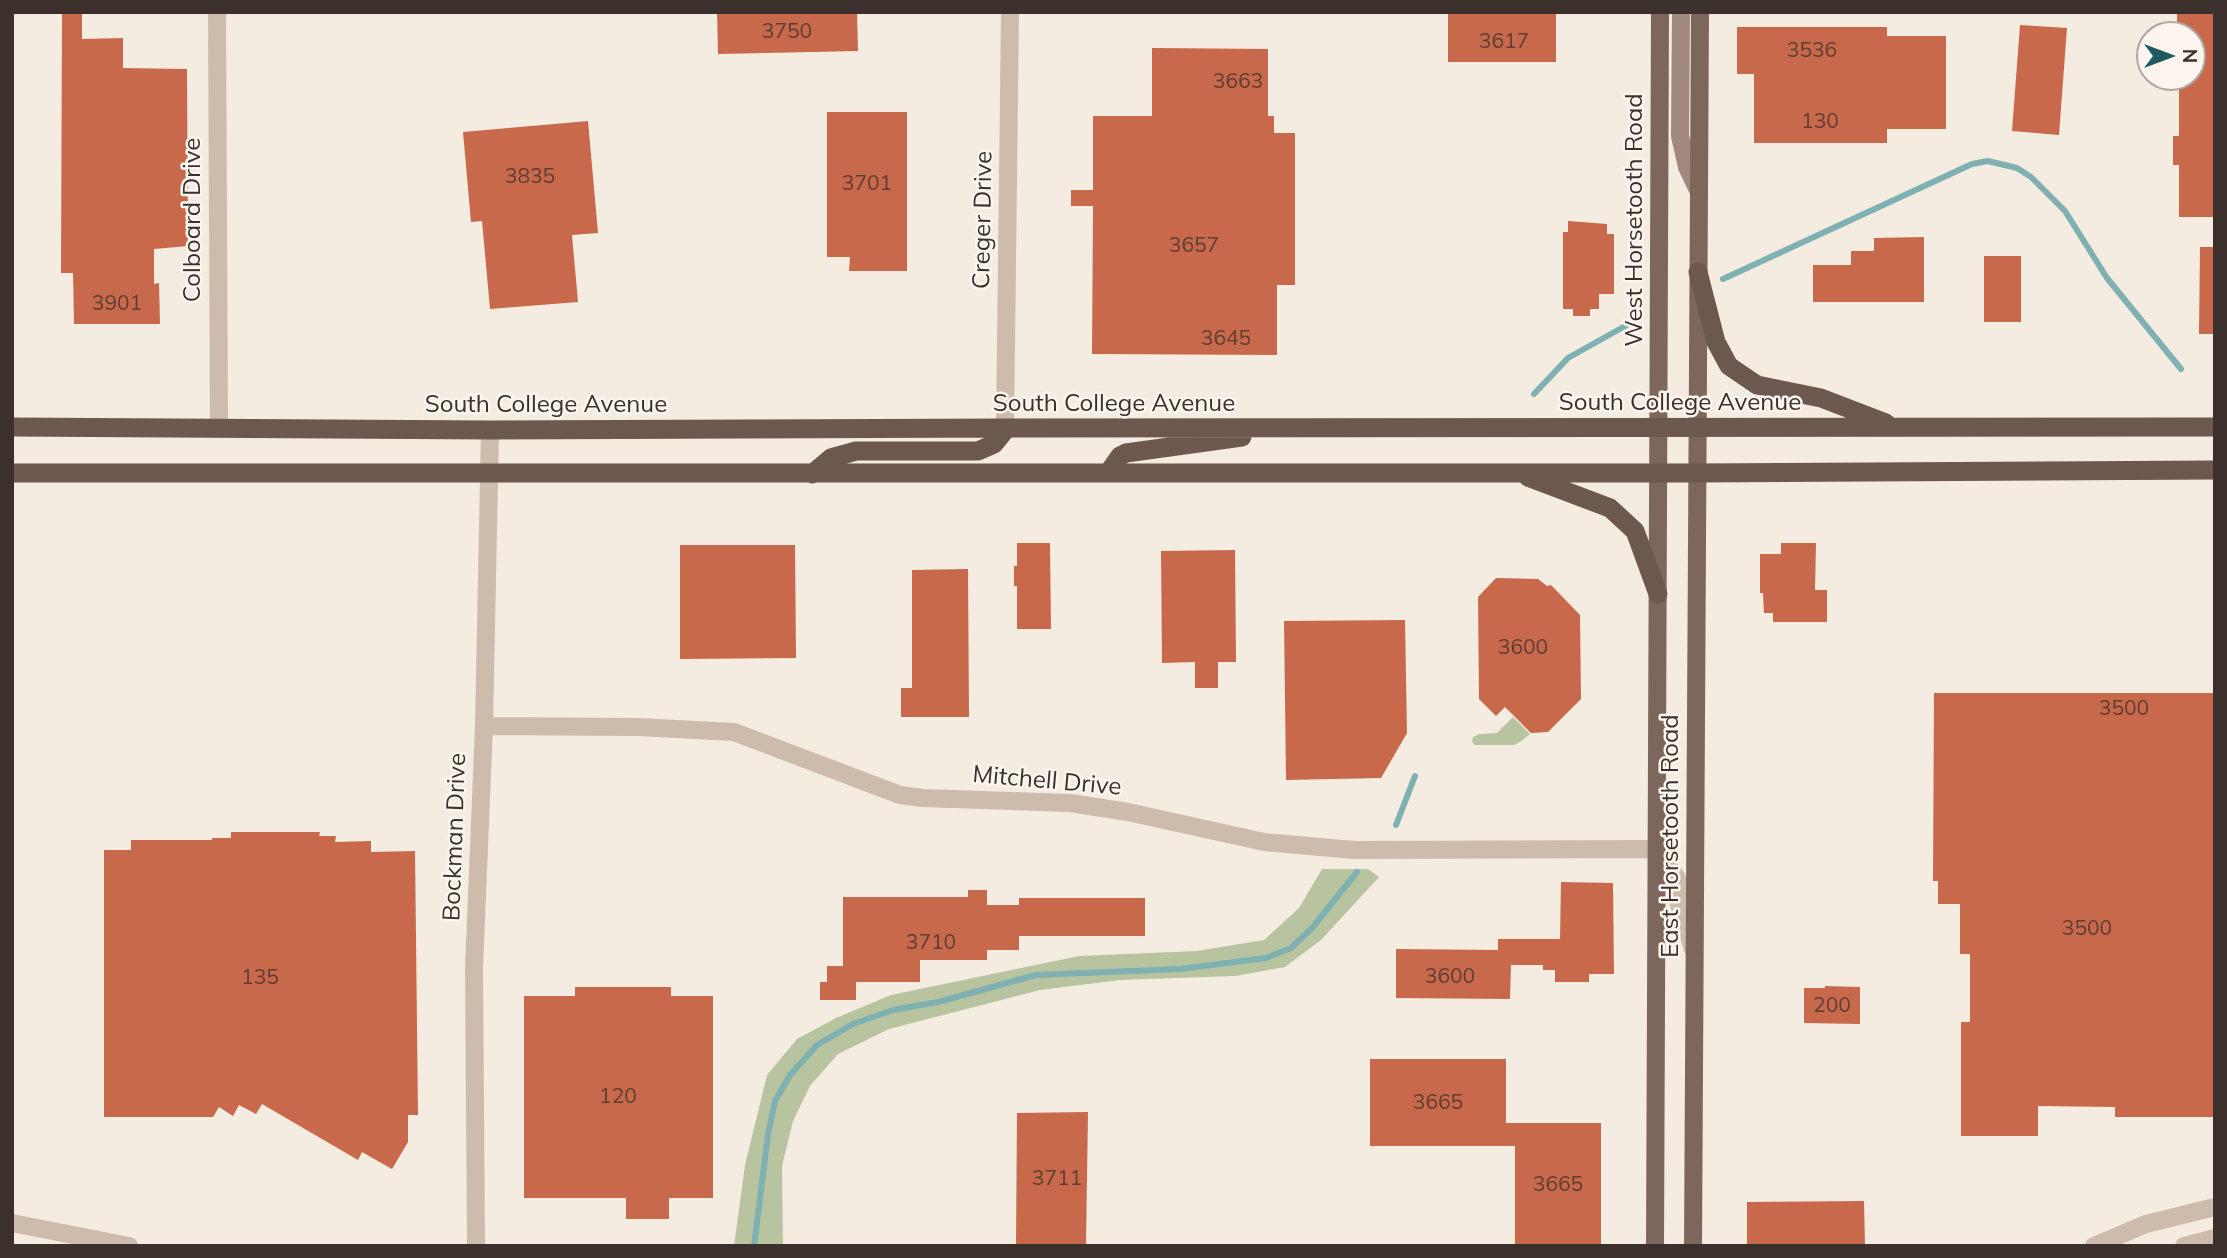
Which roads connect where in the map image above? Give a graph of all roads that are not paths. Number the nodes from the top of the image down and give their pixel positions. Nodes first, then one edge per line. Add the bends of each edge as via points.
1 (217, 12) edge
2 (1010, 12) edge
3 (1660, 12) edge
4 (1681, 12) edge
5 (1700, 12) edge
6 (1699, 192) junction
7 (1698, 272) junction
8 (12, 427) edge
9 (219, 427) junction
10 (1658, 427) junction
11 (1697, 427) junction
12 (1896, 427) junction
13 (2215, 427) edge
14 (1006, 428) junction
15 (1266, 428) junction
16 (490, 430) junction
17 (2215, 470) edge
18 (1658, 472) junction
19 (12, 473) edge
20 (1108, 473) junction
21 (1517, 473) junction
22 (1697, 473) junction
23 (490, 474) junction
24 (813, 474) junction
25 (1658, 594) junction
26 (484, 726) junction
27 (1657, 849) junction
28 (1695, 957) junction
29 (2215, 1207) edge
30 (12, 1223) edge
31 (2215, 1238) edge
32 (129, 1246) edge
33 (476, 1246) edge
34 (1655, 1246) edge
35 (1693, 1246) edge
36 (2094, 1246) edge
37 (2184, 1246) edge

1 - 9 street, Colboard Drive
2 - 14 street, Creger Drive
3 - 10 main road, West Horsetooth Road
4 - 6 main road via 1680,136
5 - 6 main road
6 - 7 main road
7 - 11 main road
7 - 12 highway via 1716,342 1729,366 1757,385 1821,398
8 - 9 highway, South College Avenue
9 - 16 highway, South College Avenue
10 - 11 highway, South College Avenue
10 - 15 highway, South College Avenue
10 - 18 main road, East Horsetooth Road
11 - 12 highway, South College Avenue
11 - 22 main road, East Horsetooth Road
12 - 13 highway, South College Avenue
14 - 15 highway, South College Avenue
14 - 16 highway, South College Avenue
14 - 24 highway via 994,444 978,451 856,450 831,458
15 - 20 highway via 1218,442 1126,453
16 - 23 street, Bockman Drive
17 - 22 highway
18 - 21 highway
18 - 22 highway
18 - 25 main road, East Horsetooth Road
19 - 23 highway
20 - 21 highway
20 - 24 highway
21 - 25 highway via 1610,508 1635,531
22 - 28 main road, East Horsetooth Road
23 - 24 highway
23 - 26 street, Bockman Drive
25 - 27 main road, East Horsetooth Road
26 - 27 street, Mitchell Drive via 734,732 900,795 1070,803 1264,842 1354,850
26 - 33 street, Bockman Drive via 474,968
27 - 28 street via 1677,877 1677,898
27 - 34 main road, East Horsetooth Road
28 - 35 main road, East Horsetooth Road
29 - 36 street via 2146,1224
30 - 32 street
31 - 37 street

